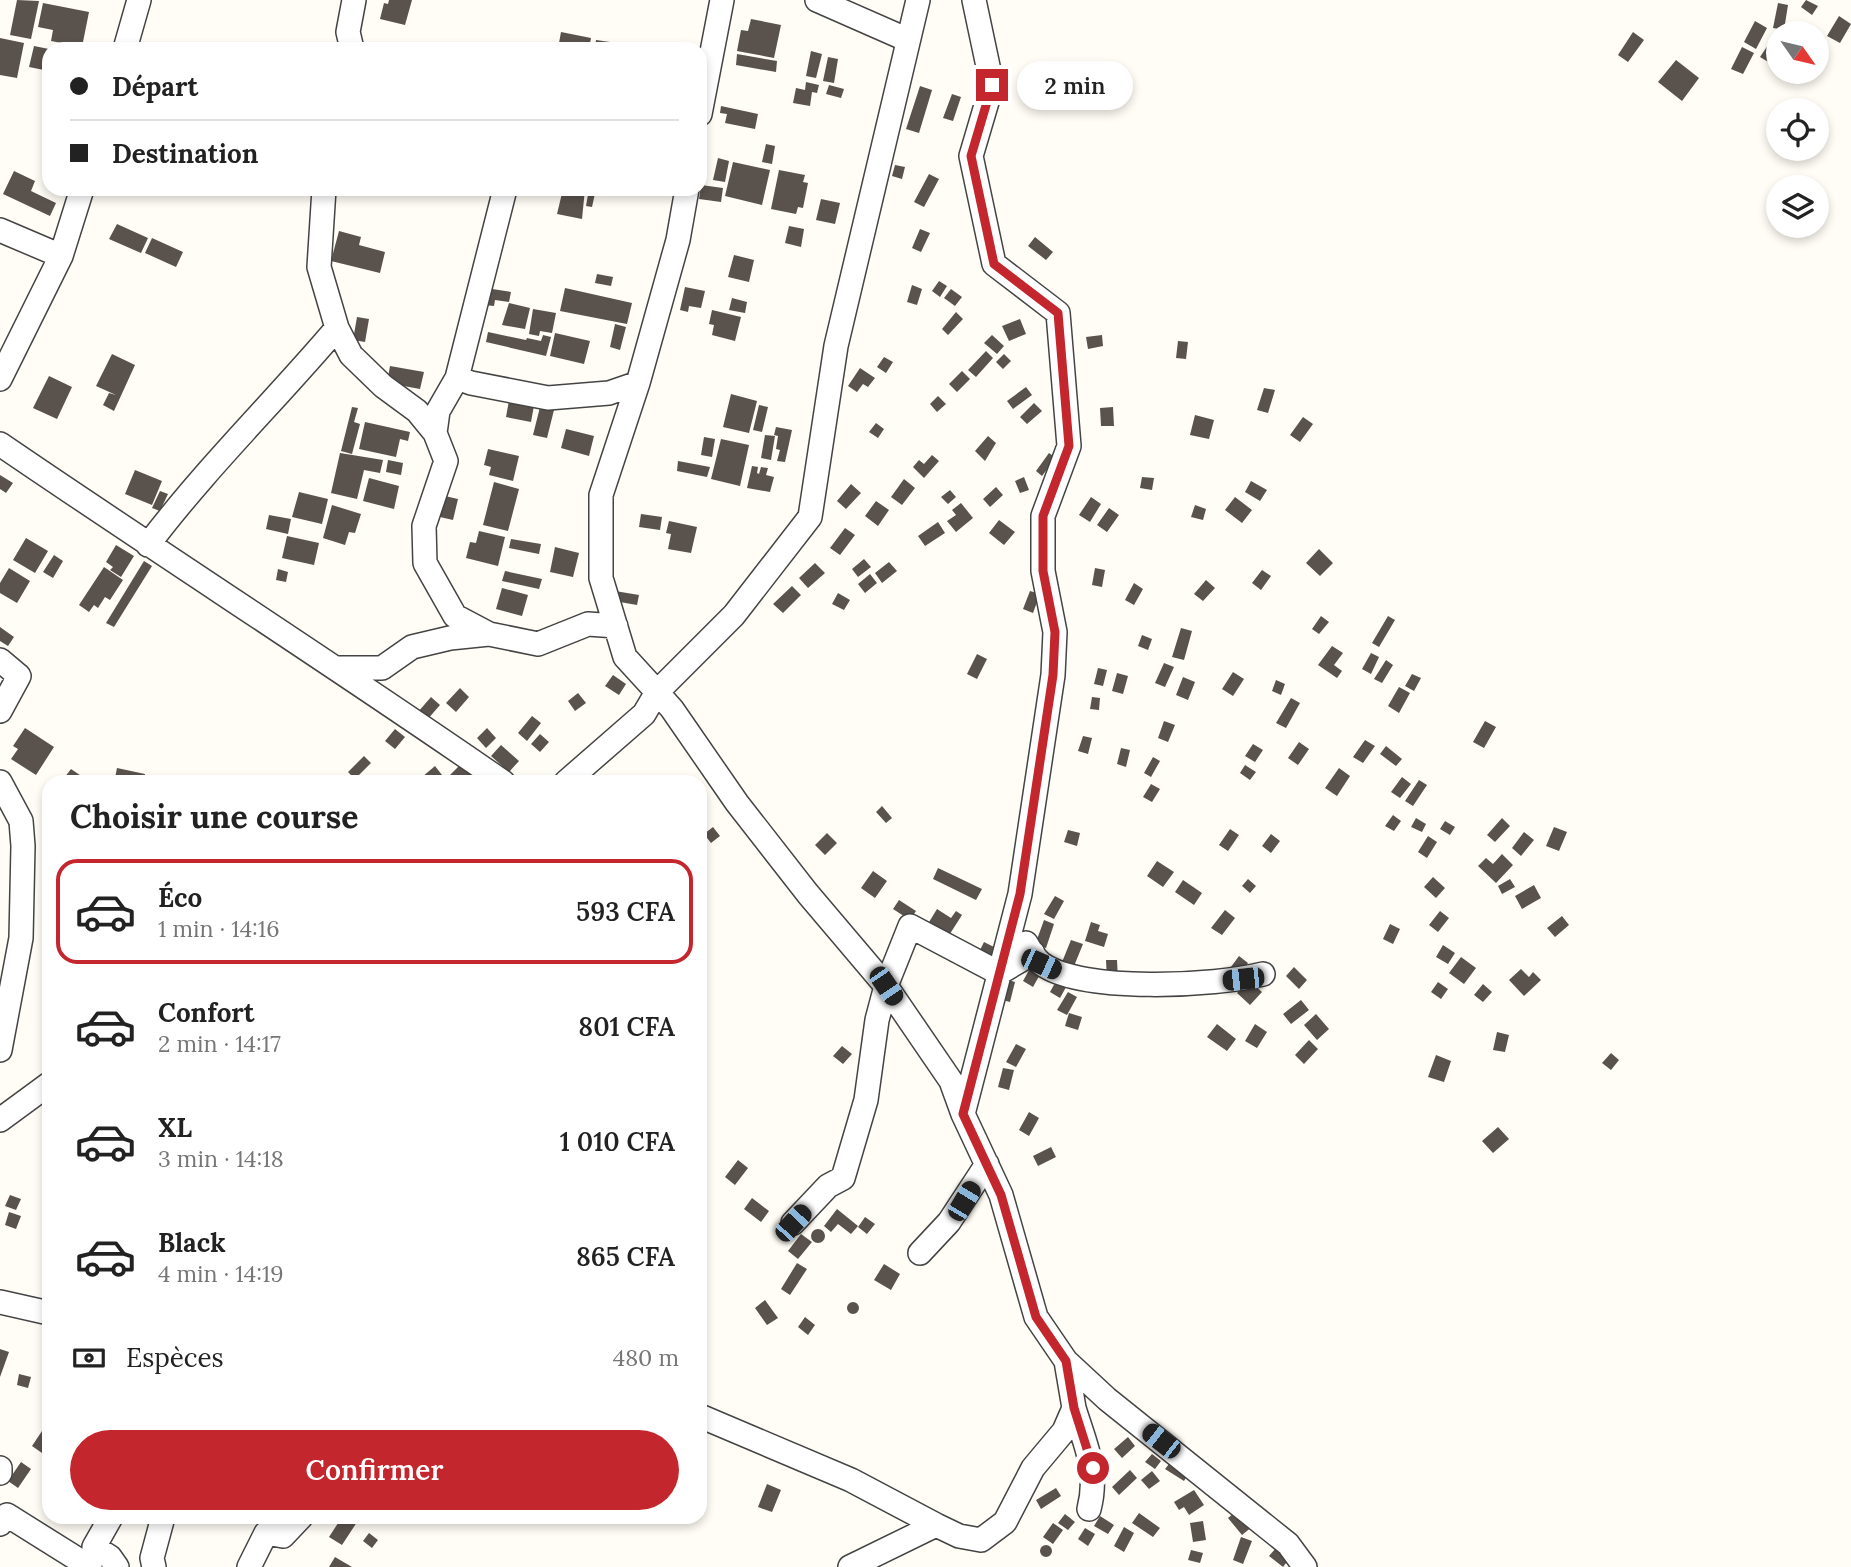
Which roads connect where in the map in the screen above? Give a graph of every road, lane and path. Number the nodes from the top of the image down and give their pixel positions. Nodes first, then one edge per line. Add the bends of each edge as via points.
1 (139, 0) edge
2 (354, 0) edge
3 (722, 0) edge
4 (817, 0) edge
5 (918, 0) edge
6 (974, 0) edge
7 (908, 40) junction
8 (127, 42) edge
9 (350, 42) edge
10 (707, 78) edge
11 (80, 196) edge
12 (324, 196) edge
13 (503, 196) edge
14 (686, 196) edge
15 (0, 230) edge
16 (61, 256) junction
17 (337, 328) junction
18 (457, 378) junction
19 (0, 379) edge
20 (638, 383) junction
21 (428, 411) junction
22 (0, 444) edge
23 (148, 545) junction
24 (616, 626) junction
25 (489, 634) junction
26 (0, 660) edge
27 (337, 668) junction
28 (657, 692) junction
29 (0, 711) edge
30 (493, 775) edge
31 (574, 775) edge
32 (0, 782) edge
33 (1013, 921) junction
34 (1033, 953) junction
35 (999, 973) junction
36 (1264, 974) dead end
37 (886, 986) junction
38 (3, 1023) edge
39 (0, 1050) edge
40 (42, 1089) edge
41 (963, 1114) junction
42 (0, 1120) edge
43 (987, 1164) junction
44 (793, 1223) dead end
45 (920, 1253) dead end
46 (0, 1303) edge
47 (42, 1312) edge
48 (1066, 1361) junction
49 (1074, 1408) junction
50 (707, 1419) edge
51 (0, 1468) edge
52 (0, 1473) edge
53 (1089, 1509) dead end
54 (0, 1524) edge
55 (107, 1524) edge
56 (161, 1524) edge
57 (294, 1524) edge
58 (936, 1525) junction
59 (90, 1567) edge
60 (117, 1567) edge
61 (154, 1567) edge
62 (249, 1567) edge
63 (850, 1567) edge
64 (1306, 1567) edge

1 - 8 street
2 - 9 street
3 - 10 street
4 - 7 street
5 - 7 street
6 - 33 street via 992,85 971,156 986,232 994,264 1058,313 1069,446 1043,516 1043,571 1055,632 1053,675
7 - 28 street via 836,346 810,517 734,615
11 - 16 street
12 - 17 street via 319,267
13 - 18 street
14 - 20 street
15 - 16 street
16 - 19 street
17 - 21 street via 351,355 383,386
17 - 23 street via 190,490
18 - 20 street via 548,398 609,393
18 - 21 street
20 - 24 street via 601,495 601,578
21 - 25 street via 446,461 424,526 425,563 455,616
22 - 23 street
23 - 27 street
24 - 25 street via 588,624 538,644
24 - 28 street via 625,657
25 - 27 street via 412,648 382,668
26 - 29 street via 19,676
27 - 30 street
28 - 31 street via 644,713
28 - 37 street via 807,894
32 - 38 street via 21,821 23,846 21,938
33 - 34 street
33 - 35 street
34 - 35 street
34 - 36 street via 1041,964 1096,983 1211,983
35 - 37 street via 910,926
35 - 41 street
37 - 41 street via 951,1081
37 - 44 street via 866,1100 843,1178 828,1186
38 - 39 street
40 - 42 street
41 - 43 street
43 - 45 street via 949,1222
43 - 48 street via 1001,1195 1036,1317
46 - 47 street
48 - 49 street
48 - 64 street via 1288,1544
49 - 53 street via 1093,1468
49 - 58 street via 1064,1431 1033,1468 1005,1522 981,1540
50 - 58 street via 851,1480
51 - 52 street
54 - 59 street via 7,1515
55 - 60 street via 94,1547
56 - 61 street
57 - 62 street via 283,1536 266,1533
58 - 63 street

